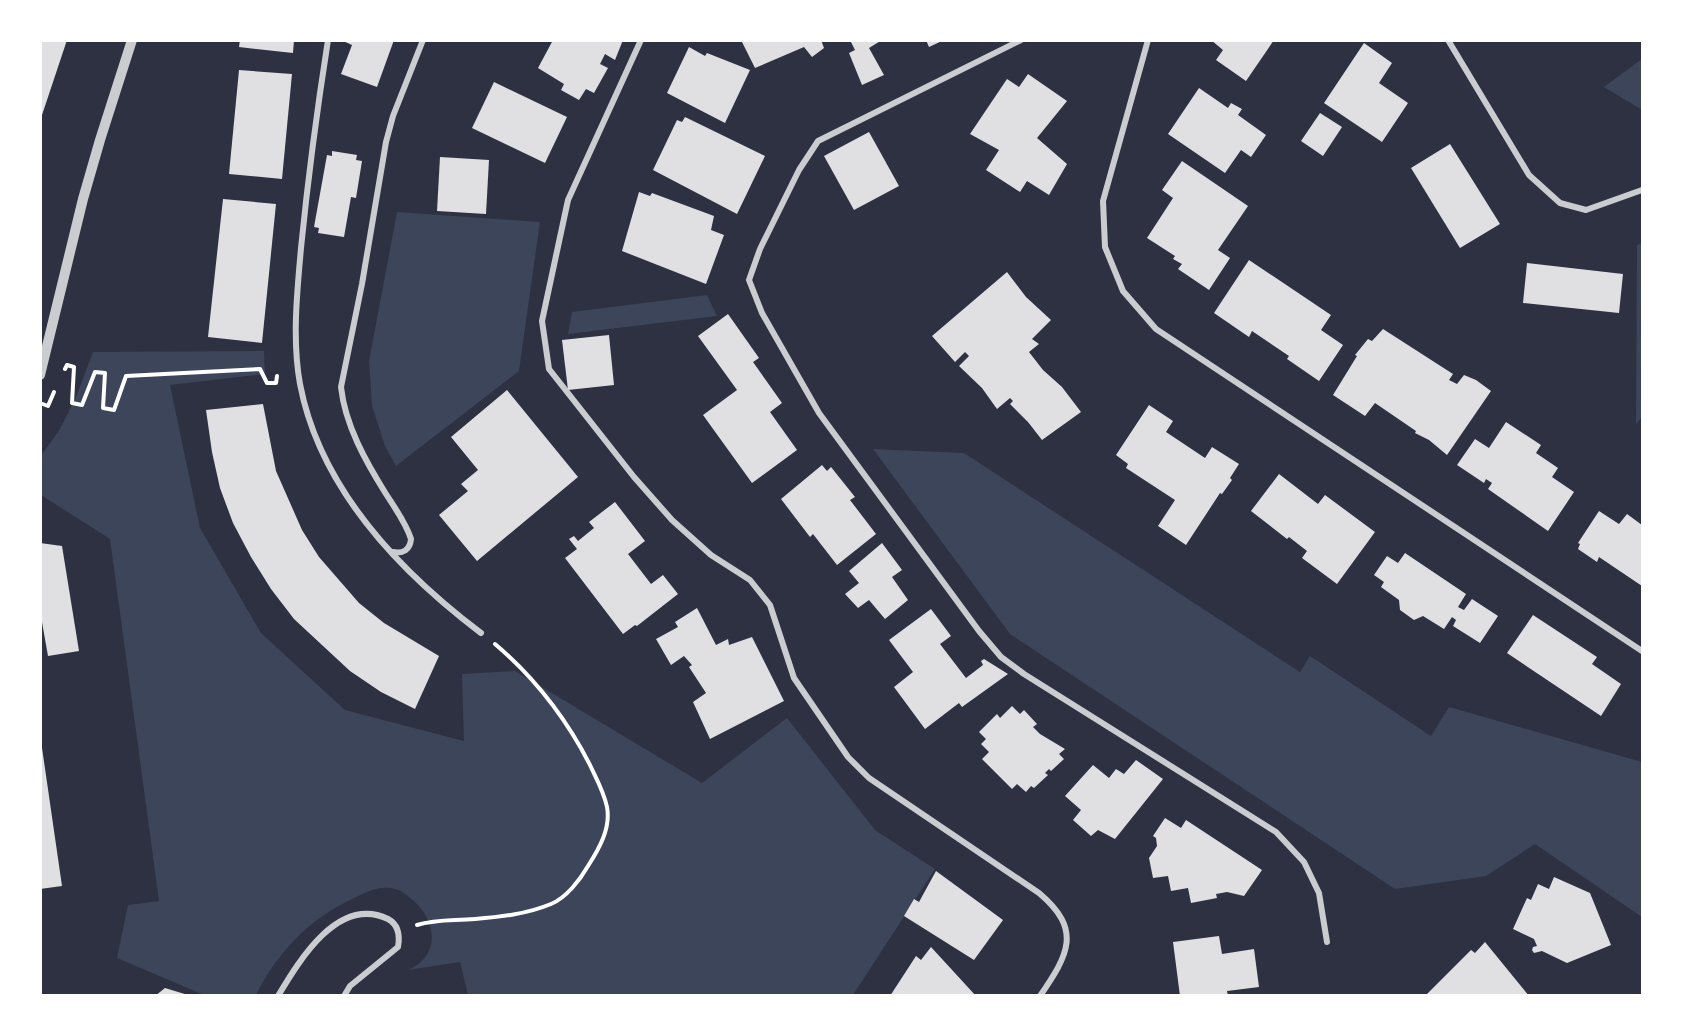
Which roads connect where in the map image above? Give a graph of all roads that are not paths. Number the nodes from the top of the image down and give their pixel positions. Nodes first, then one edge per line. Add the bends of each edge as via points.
1 (132, 40) edge
2 (328, 40) edge
3 (423, 40) edge
4 (641, 40) edge
5 (1021, 40) edge
6 (1148, 40) edge
7 (1448, 40) edge
8 (1642, 190) edge
9 (40, 375) edge
10 (392, 552) junction
11 (481, 633) road end
12 (1642, 651) edge
13 (1327, 942) dead end
14 (278, 996) edge
15 (344, 996) edge
16 (1040, 996) edge

1 - 9 street via 83,199
2 - 10 street via 313,137 297,293 298,364 306,406 323,454 339,484
3 - 10 street via 386,142 363,284 341,387 342,400 366,460 411,539 405,551
4 - 16 street via 568,200 542,321 549,369 672,520 711,555 750,580 764,597 794,678 848,757 888,792 1054,905 1067,932 1065,953
5 - 13 street via 818,141 774,219 749,280 762,313 819,414 1001,657 1276,832 1304,862 1319,892
6 - 12 street via 1103,201 1105,247 1123,291 1156,329
7 - 8 street via 1529,175 1560,202 1586,210
10 - 11 street via 432,595
14 - 15 street via 293,970 337,922 346,917 373,915 388,919 399,930 398,947 350,986

